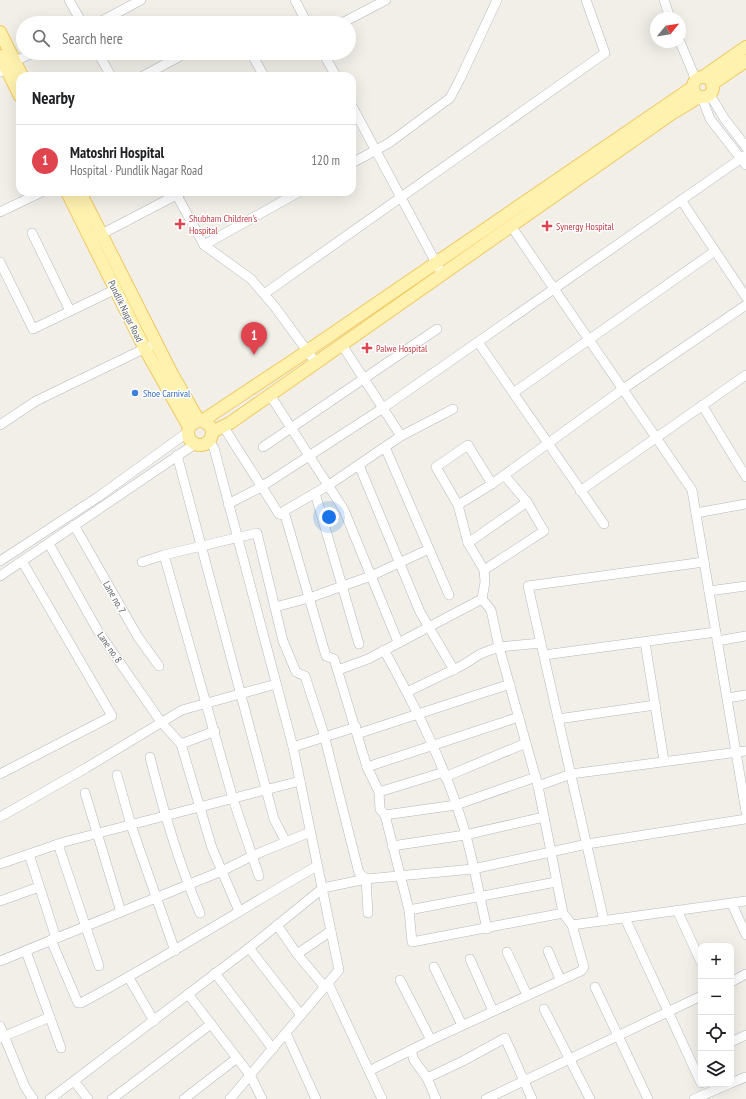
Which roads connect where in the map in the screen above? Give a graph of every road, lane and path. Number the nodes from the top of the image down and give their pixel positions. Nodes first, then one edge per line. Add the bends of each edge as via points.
1 (69, 0) edge
2 (141, 0) edge
3 (295, 0) edge
4 (386, 0) edge
5 (497, 0) edge
6 (586, 0) edge
7 (664, 0) edge
8 (668, 12) edge
9 (78, 16) edge
10 (111, 16) edge
11 (303, 16) edge
12 (355, 16) edge
13 (0, 32) edge
14 (746, 47) edge
15 (683, 48) edge
16 (16, 59) edge
17 (102, 60) edge
18 (173, 60) edge
19 (255, 60) edge
20 (327, 60) edge
21 (746, 61) edge
22 (4, 63) edge
23 (16, 72) edge
24 (109, 72) edge
25 (150, 72) edge
26 (262, 72) edge
27 (334, 72) edge
28 (16, 88) edge
29 (702, 88) junction
30 (356, 113) edge
31 (746, 147) edge
32 (376, 150) junction
33 (744, 159) edge
34 (356, 161) edge
35 (33, 196) edge
36 (70, 196) edge
37 (81, 196) edge
38 (172, 196) edge
39 (180, 196) edge
40 (292, 196) edge
41 (401, 198) junction
42 (681, 200) junction
43 (0, 211) edge
44 (511, 226) junction
45 (32, 232) dead end
46 (96, 237) junction
47 (204, 245) junction
48 (715, 251) junction
49 (0, 262) edge
50 (436, 263) junction
51 (442, 274) junction
52 (116, 289) junction
53 (554, 289) junction
54 (264, 294) junction
55 (746, 297) edge
56 (746, 305) edge
57 (70, 311) junction
58 (437, 329) dead end
59 (589, 340) junction
60 (478, 342) junction
61 (156, 343) junction
62 (342, 345) junction
63 (145, 349) junction
64 (307, 351) junction
65 (316, 363) junction
66 (745, 378) edge
67 (364, 379) junction
68 (623, 389) junction
69 (513, 393) junction
70 (270, 395) junction
71 (702, 405) junction
72 (383, 408) junction
73 (454, 409) dead end
74 (0, 425) edge
75 (194, 425) junction
76 (292, 428) junction
77 (215, 433) junction
78 (401, 436) junction
79 (655, 437) junction
80 (195, 444) junction
81 (548, 444) junction
82 (263, 447) dead end
83 (385, 447) junction
84 (178, 455) junction
85 (310, 455) junction
86 (359, 464) junction
87 (504, 475) junction
88 (746, 477) edge
89 (492, 484) junction
90 (329, 485) junction
91 (262, 487) junction
92 (580, 490) junction
93 (315, 492) junction
94 (104, 493) junction
95 (110, 501) junction
96 (527, 502) junction
97 (228, 504) junction
98 (746, 504) edge
99 (458, 505) junction
100 (696, 513) junction
101 (279, 514) junction
102 (604, 524) dead end
103 (74, 526) junction
104 (237, 538) junction
105 (468, 543) junction
106 (49, 544) junction
107 (201, 546) junction
108 (429, 549) junction
109 (164, 555) junction
110 (0, 561) edge
111 (22, 561) junction
112 (142, 562) dead end
113 (704, 562) junction
114 (400, 563) junction
115 (484, 570) junction
116 (0, 576) edge
117 (371, 576) junction
118 (342, 586) junction
119 (746, 586) edge
120 (709, 591) junction
121 (449, 595) dead end
122 (309, 598) junction
123 (482, 599) junction
124 (275, 607) junction
125 (428, 626) junction
126 (746, 636) edge
127 (716, 637) junction
128 (398, 642) junction
129 (645, 642) junction
130 (541, 643) junction
131 (359, 644) dead end
132 (499, 647) junction
133 (384, 650) junction
134 (544, 655) junction
135 (159, 666) dead end
136 (338, 670) junction
137 (454, 670) junction
138 (276, 684) junction
139 (510, 684) junction
140 (407, 692) junction
141 (240, 694) junction
142 (746, 695) edge
143 (727, 698) junction
144 (207, 703) junction
145 (655, 705) junction
146 (418, 714) junction
147 (519, 716) junction
148 (558, 720) junction
149 (161, 722) junction
150 (357, 730) junction
151 (215, 731) junction
152 (325, 737) junction
153 (526, 743) junction
154 (182, 744) junction
155 (432, 746) junction
156 (293, 747) junction
157 (746, 751) edge
158 (736, 752) junction
159 (150, 757) dead end
160 (664, 762) junction
161 (367, 767) junction
162 (0, 774) edge
163 (570, 774) junction
164 (117, 775) dead end
165 (445, 775) junction
166 (300, 781) junction
167 (537, 781) junction
168 (266, 791) junction
169 (379, 792) junction
170 (85, 793) dead end
171 (233, 799) junction
172 (456, 805) junction
173 (199, 807) junction
174 (746, 812) edge
175 (385, 815) junction
176 (164, 816) junction
177 (0, 817) edge
178 (544, 817) junction
179 (746, 819) edge
180 (131, 825) junction
181 (310, 832) junction
182 (96, 834) junction
183 (465, 835) junction
184 (286, 842) junction
185 (58, 844) junction
186 (587, 844) junction
187 (392, 846) junction
188 (550, 852) junction
189 (28, 854) junction
190 (252, 856) junction
191 (0, 864) edge
192 (317, 866) junction
193 (473, 869) junction
194 (222, 871) junction
195 (259, 876) dead end
196 (399, 876) junction
197 (366, 879) junction
198 (556, 882) junction
199 (188, 884) junction
200 (39, 887) junction
201 (323, 888) junction
202 (155, 898) junction
203 (480, 898) junction
204 (0, 901) edge
205 (746, 901) edge
206 (732, 904) junction
207 (409, 910) junction
208 (676, 910) junction
209 (239, 911) junction
210 (121, 912) junction
211 (200, 913) dead end
212 (368, 913) dead end
213 (563, 913) junction
214 (625, 918) junction
215 (604, 921) junction
216 (278, 925) junction
217 (572, 925) junction
218 (85, 926) junction
219 (487, 929) junction
220 (331, 931) junction
221 (746, 935) edge
222 (54, 939) junction
223 (249, 948) junction
224 (26, 951) junction
225 (175, 951) junction
226 (548, 951) dead end
227 (507, 952) dead end
228 (297, 954) junction
229 (698, 956) edge
230 (470, 959) dead end
231 (0, 962) edge
232 (100, 966) dead end
233 (434, 967) dead end
234 (215, 973) junction
235 (746, 974) edge
236 (129, 978) junction
237 (560, 979) junction
238 (400, 980) dead end
239 (734, 980) edge
240 (326, 985) junction
241 (595, 987) dead end
242 (188, 994) junction
243 (527, 995) junction
244 (698, 997) edge
245 (544, 1010) dead end
246 (493, 1011) junction
247 (668, 1011) junction
248 (301, 1015) junction
249 (50, 1017) junction
250 (154, 1021) junction
251 (211, 1024) junction
252 (0, 1026) edge
253 (462, 1026) junction
254 (286, 1033) junction
255 (619, 1035) junction
256 (746, 1035) edge
257 (2, 1037) edge
258 (431, 1040) junction
259 (734, 1041) edge
260 (61, 1048) dead end
261 (273, 1049) junction
262 (411, 1050) junction
263 (237, 1058) junction
264 (570, 1059) junction
265 (369, 1072) junction
266 (250, 1075) junction
267 (698, 1076) edge
268 (746, 1077) edge
269 (427, 1078) junction
270 (74, 1081) junction
271 (524, 1081) junction
272 (734, 1082) edge
273 (724, 1087) edge
274 (707, 1096) edge
275 (33, 1099) edge
276 (50, 1099) edge
277 (88, 1099) edge
278 (112, 1099) edge
279 (184, 1099) edge
280 (230, 1099) edge
281 (262, 1099) edge
282 (316, 1099) edge
283 (382, 1099) edge
284 (436, 1099) edge
285 (486, 1099) edge
286 (532, 1099) edge
287 (590, 1099) edge
288 (648, 1099) edge
289 (694, 1099) edge

1 - 9 street
2 - 10 street
3 - 11 street
4 - 12 street
5 - 32 street via 450,98
6 - 41 street via 605,53
7 - 8 street
13 - 22 main road
14 - 29 main road
15 - 29 street
16 - 22 street
17 - 24 street
18 - 25 street
19 - 26 street
20 - 27 street
21 - 29 main road
22 - 23 main road
22 - 28 main road
29 - 31 street
29 - 33 street via 710,119
29 - 44 main road via 671,114
29 - 50 main road
30 - 32 street
32 - 34 street
32 - 41 street
33 - 42 street
35 - 43 street
36 - 46 main road, Pundlik Nagar Road
37 - 46 main road, Pundlik Nagar Road
38 - 46 street
39 - 47 street
40 - 47 street
41 - 50 street
41 - 54 street
42 - 48 street
42 - 53 street
44 - 51 main road
44 - 53 street
45 - 57 street
46 - 52 main road, Pundlik Nagar Road
46 - 61 main road, Pundlik Nagar Road
47 - 54 street via 251,279
48 - 55 street
48 - 59 street
49 - 57 street via 34,328
50 - 51 street
50 - 64 main road
51 - 62 main road
52 - 57 street
52 - 63 main road, Pundlik Nagar Road
53 - 59 street
53 - 60 street
54 - 64 street
56 - 68 street
58 - 67 street
59 - 68 street
59 - 69 street
60 - 69 street
60 - 72 street
61 - 63 street
61 - 75 main road, Pundlik Nagar Road
62 - 65 main road
62 - 67 street
63 - 74 street via 36,401
63 - 75 main road, Pundlik Nagar Road
64 - 65 street
64 - 75 main road
65 - 70 main road
66 - 71 street
67 - 72 street
67 - 76 street
68 - 79 street
68 - 81 street
69 - 81 street
70 - 76 street
70 - 77 main road
71 - 79 street
71 - 88 street
72 - 78 street
72 - 85 street
73 - 78 street
75 - 77 main road via 207,423
75 - 80 main road via 191,441
75 - 94 street
76 - 82 street
76 - 85 street
77 - 80 main road via 205,444
77 - 91 street
77 - 97 street via 214,448
78 - 83 street
79 - 92 street
79 - 100 street via 692,490
80 - 84 street
81 - 87 street
81 - 92 street
83 - 86 street
83 - 108 street
84 - 95 street
84 - 107 street
85 - 90 street
85 - 91 street
86 - 90 street
86 - 114 street
87 - 89 street
87 - 96 street
89 - 99 street
89 - 99 street via 468,445 436,467
90 - 93 street
90 - 117 street via 344,510
91 - 97 street
91 - 101 street
92 - 102 street
93 - 101 street
93 - 118 street
94 - 95 street
94 - 110 street
95 - 103 street
96 - 105 street
96 - 115 street via 544,531
97 - 104 street
98 - 100 street
99 - 105 street
100 - 113 street
101 - 122 street via 285,515
103 - 106 street
103 - 135 street, Lane no. 7 via 138,637
104 - 107 street
104 - 124 street via 257,533
104 - 138 street
105 - 115 street
106 - 111 street
106 - 149 street, Lane no. 8 via 98,631
107 - 109 street
107 - 141 street
108 - 114 street
108 - 121 street
109 - 112 street
109 - 144 street
111 - 116 street
111 - 162 street via 112,716
113 - 120 street
113 - 130 street via 528,586
114 - 117 street
114 - 125 street
115 - 123 street
117 - 118 street
117 - 128 street
118 - 122 street
118 - 131 street
119 - 120 street
120 - 127 street
122 - 124 street
122 - 136 street via 326,656 334,659
123 - 125 street
123 - 132 street via 491,610
124 - 152 street via 289,657 296,672 305,676
125 - 128 street
125 - 137 street
126 - 127 street
127 - 129 street
127 - 143 street
128 - 133 street
129 - 134 street
129 - 145 street
130 - 132 street
130 - 134 street
132 - 137 street via 480,654
132 - 139 street
133 - 136 street
133 - 140 street
134 - 148 street
136 - 150 street
137 - 140 street
138 - 141 street
138 - 156 street
139 - 146 street
139 - 147 street
140 - 146 street
141 - 144 street
141 - 168 street
142 - 143 street
143 - 158 street
144 - 149 street via 182,710
144 - 151 street
145 - 148 street
145 - 160 street
146 - 150 street
146 - 155 street
147 - 153 street
147 - 155 street
148 - 163 street
149 - 154 street, Lane no. 8
149 - 177 street
150 - 152 street
150 - 161 street
151 - 154 street
151 - 171 street
152 - 156 street
152 - 197 street via 359,873
153 - 165 street
153 - 167 street
154 - 173 street
155 - 161 street
155 - 165 street
156 - 166 street
157 - 158 street
158 - 160 street
158 - 174 street
159 - 176 street
160 - 163 street
161 - 169 street
163 - 167 street
163 - 186 street
164 - 180 street
165 - 169 street
165 - 172 street
166 - 168 street
166 - 181 street
167 - 172 street
167 - 178 street
168 - 171 street
168 - 184 street via 274,819
169 - 175 street via 380,809
170 - 182 street
171 - 173 street
171 - 190 street
172 - 175 street
172 - 183 street
173 - 176 street
173 - 194 street
175 - 187 street
176 - 180 street
176 - 199 street
178 - 183 street
178 - 188 street
179 - 186 street
180 - 182 street
180 - 202 street
181 - 184 street
181 - 192 street
182 - 185 street
182 - 210 street
183 - 187 street
183 - 193 street
184 - 190 street
185 - 189 street
185 - 218 street
186 - 188 street
186 - 215 street
187 - 196 street
188 - 193 street
188 - 198 street
189 - 191 street
189 - 200 street
190 - 194 street
190 - 195 street
192 - 201 street
192 - 209 street
193 - 196 street
193 - 203 street
194 - 199 street
194 - 209 street
196 - 197 street
196 - 207 street
197 - 201 street
197 - 212 street
198 - 203 street
198 - 213 street
199 - 202 street
199 - 211 street
200 - 204 street
200 - 222 street
201 - 216 street
201 - 220 street
202 - 210 street
202 - 225 street
203 - 207 street
203 - 219 street
205 - 206 street
206 - 208 street
206 - 221 street
207 - 219 street via 412,942
208 - 214 street
208 - 229 street
209 - 225 street
210 - 218 street
213 - 217 street
213 - 219 street
214 - 215 street
214 - 247 street
215 - 217 street
216 - 223 street
216 - 228 street
217 - 237 street via 584,967
218 - 222 street
218 - 232 street
220 - 228 street
220 - 240 street via 339,970
222 - 224 street
222 - 236 street via 80,1004
223 - 234 street
223 - 248 street
224 - 231 street
224 - 249 street
225 - 236 street
226 - 237 street
227 - 243 street
228 - 240 street
230 - 246 street
233 - 253 street
234 - 242 street
234 - 261 street
235 - 239 street
236 - 250 street
237 - 243 street
238 - 258 street
240 - 248 street
240 - 265 street
241 - 255 street
242 - 250 street
242 - 251 street
243 - 246 street
244 - 247 street
245 - 264 street
246 - 253 street
247 - 255 street
247 - 267 street
248 - 254 street
249 - 257 street
249 - 260 street
250 - 270 street
251 - 263 street
251 - 278 street
252 - 257 street
253 - 258 street
254 - 261 street
254 - 282 street
255 - 264 street
255 - 288 street
256 - 259 street
257 - 275 street
258 - 262 street
261 - 266 street
262 - 265 street
262 - 269 street via 414,1060
263 - 266 street
263 - 279 street
264 - 271 street
264 - 287 street
265 - 283 street
266 - 280 street
266 - 281 street
268 - 272 street
269 - 271 street via 504,1038
269 - 284 street
270 - 276 street
270 - 277 street
271 - 285 street
271 - 286 street
273 - 274 street
274 - 289 street

